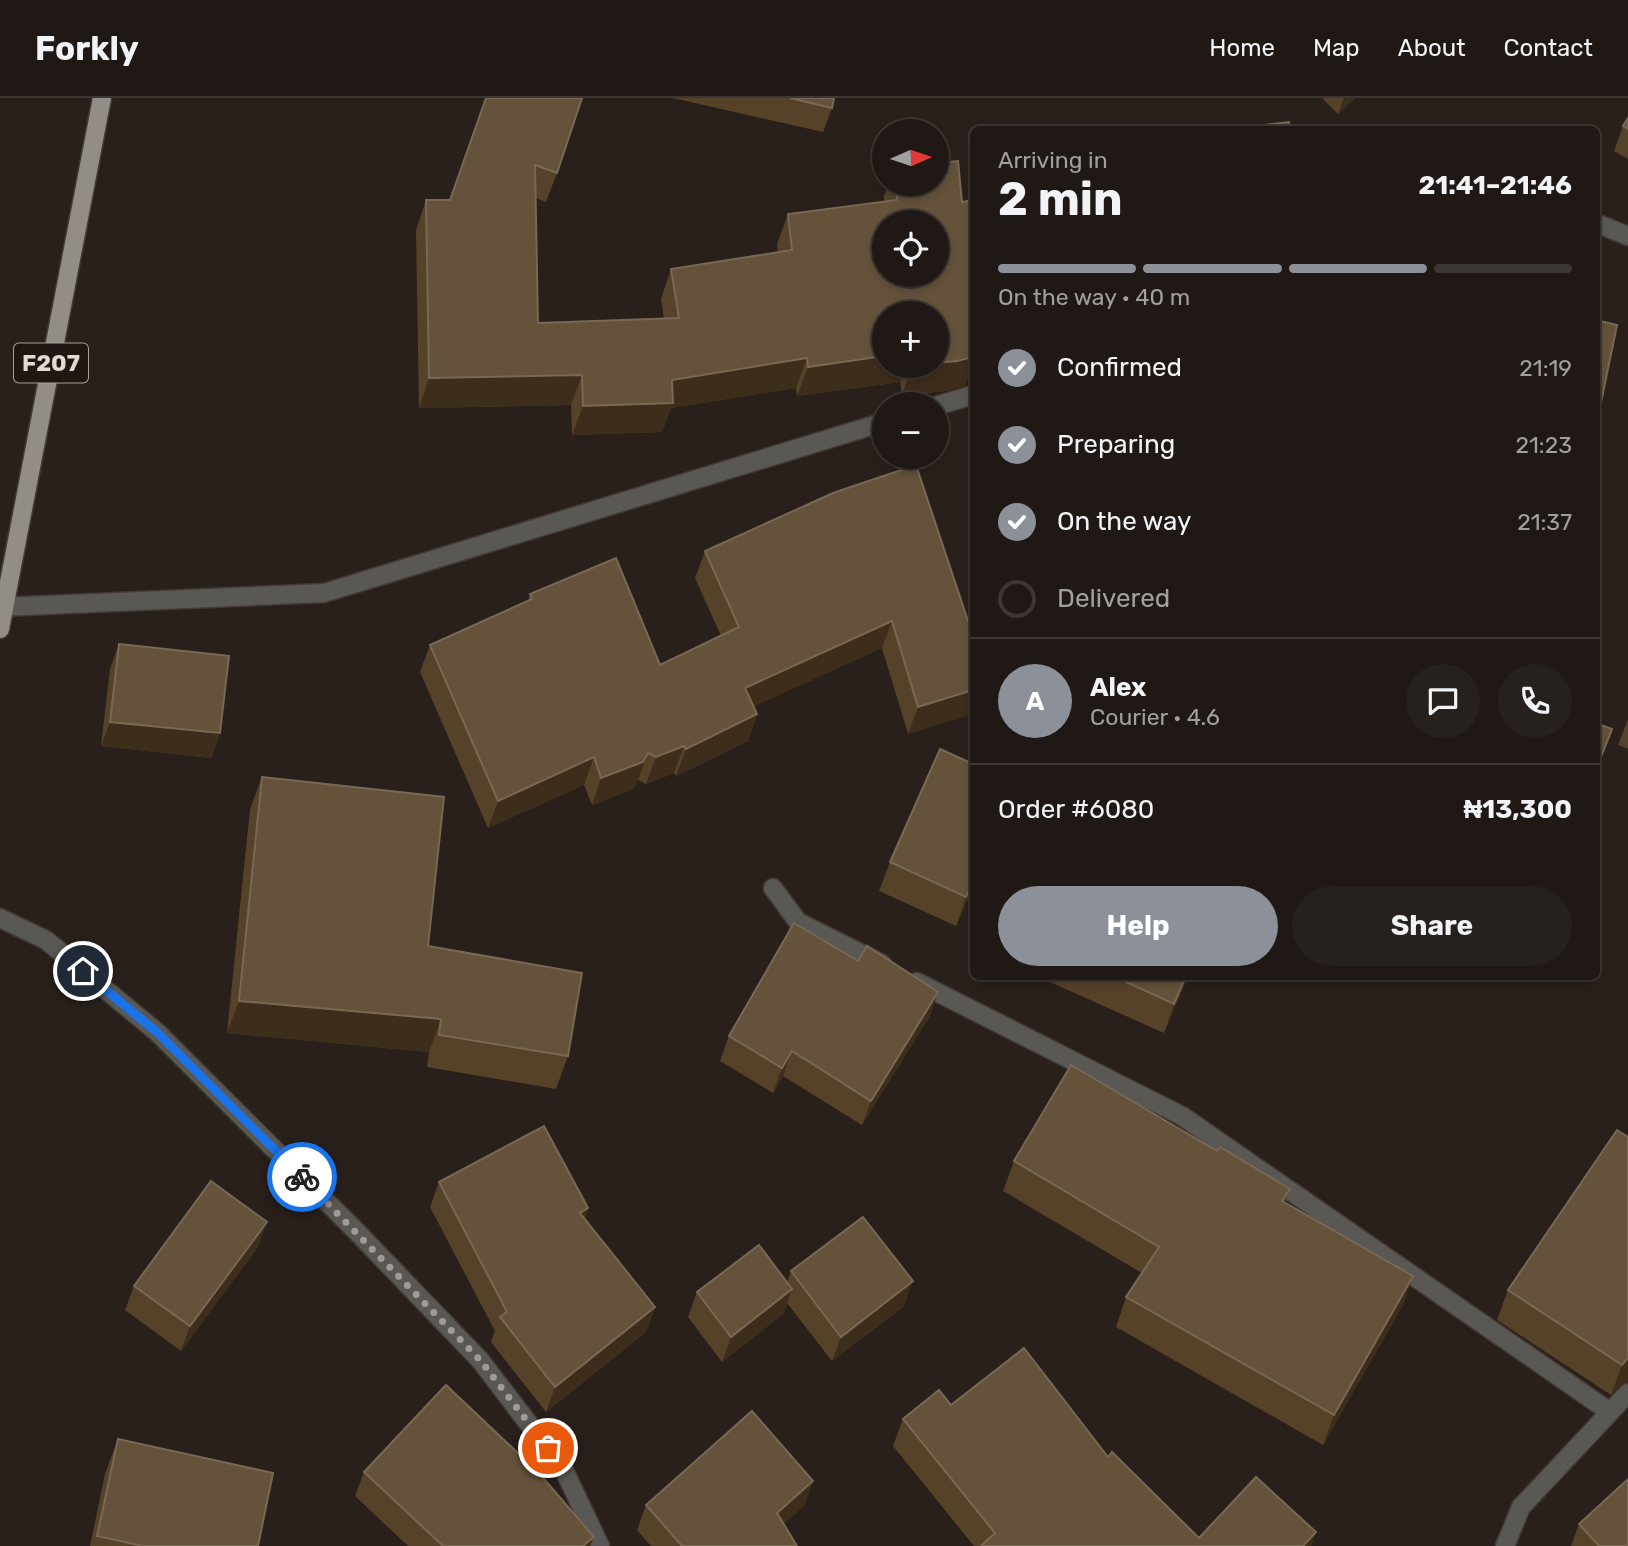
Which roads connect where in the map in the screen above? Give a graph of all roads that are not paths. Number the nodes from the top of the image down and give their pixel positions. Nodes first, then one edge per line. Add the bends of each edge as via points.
1 (102, 98) edge
2 (1600, 225) edge
3 (1628, 236) edge
4 (970, 396) edge
5 (949, 402) edge
6 (872, 426) edge
7 (2, 607) edge
8 (0, 629) edge
9 (773, 888) dead end
10 (0, 918) edge
11 (1628, 1394) edge
12 (1611, 1412) junction
13 (600, 1546) edge
14 (1505, 1546) edge

1 - 7 main road, F207
2 - 3 street
4 - 5 street
6 - 7 street via 324,593
7 - 8 main road, F207
9 - 12 street via 798,922 1182,1116
10 - 13 street via 46,940 158,1033 462,1340 565,1470
11 - 12 street
12 - 14 street via 1521,1507

